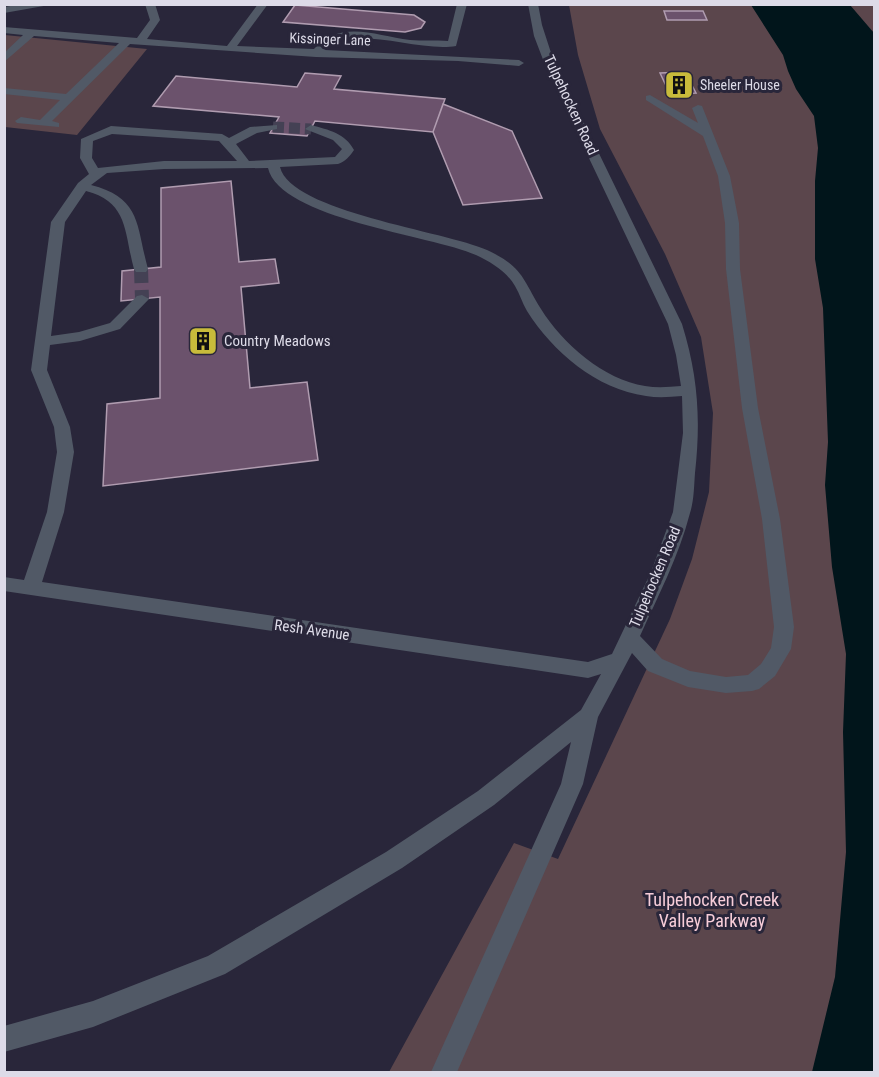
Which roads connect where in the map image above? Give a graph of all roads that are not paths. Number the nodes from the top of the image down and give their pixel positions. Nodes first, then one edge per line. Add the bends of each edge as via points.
1 (50, 4) edge
2 (150, 4) edge
3 (263, 4) edge
4 (462, 4) edge
5 (532, 4) edge
6 (4, 10) edge
7 (4, 30) edge
8 (32, 32) junction
9 (127, 41) junction
10 (140, 42) junction
11 (230, 49) junction
12 (316, 54) junction
13 (4, 59) edge
14 (519, 63) dead end
15 (4, 92) edge
16 (69, 98) junction
17 (650, 98) dead end
18 (698, 108) dead end
19 (21, 121) dead end
20 (43, 123) junction
21 (59, 125) dead end
22 (273, 127) tunnel mouth
23 (310, 129) tunnel mouth
24 (709, 135) junction
25 (228, 143) junction
26 (273, 164) junction
27 (246, 165) junction
28 (97, 175) junction
29 (82, 186) junction
30 (141, 269) tunnel mouth
31 (142, 299) dead end
32 (42, 342) junction
33 (690, 391) junction
34 (4, 584) edge
35 (31, 588) junction
36 (629, 637) junction
37 (619, 660) junction
38 (588, 716) junction
39 (4, 1039) edge
40 (444, 1072) edge

1 - 6 street
2 - 10 street via 155,20
3 - 11 street
4 - 12 street via 452,44 411,43 356,33 328,40
5 - 33 street, Tulpehocken Road via 553,74 675,324
7 - 8 street, Kissinger Lane
8 - 9 street, Kissinger Lane
8 - 13 street
9 - 10 street, Kissinger Lane
9 - 16 street
10 - 11 street, Kissinger Lane
11 - 12 street, Kissinger Lane
12 - 14 street, Kissinger Lane
15 - 16 street
16 - 20 street
17 - 24 street
18 - 24 street
19 - 20 street
20 - 21 street
22 - 25 street via 254,130
23 - 26 street via 332,134 348,150 338,160
24 - 36 street via 724,176 732,223 738,315 784,627 781,649 768,670 752,683 726,685 688,679 655,665
25 - 27 street
25 - 28 street via 222,138 111,130 87,139 84,157
26 - 27 street
26 - 33 street via 283,184 310,201 367,220 461,243 491,257 511,271 557,339 614,382 644,391
27 - 28 street via 164,165 104,170
28 - 29 street
29 - 30 street via 110,195 120,203 127,214
29 - 32 street via 58,222
31 - 32 street via 115,326
32 - 35 street via 39,370 64,433 65,455 55,514
33 - 36 street, Tulpehocken Road via 691,442 682,512 660,572
34 - 35 street, Resh Avenue
35 - 37 street, Resh Avenue via 588,670
36 - 37 street, Tulpehocken Road
37 - 38 street, Tulpehocken Road
38 - 39 street via 486,798 394,860 216,965 93,1014
38 - 40 street, Tulpehocken Road via 572,784

